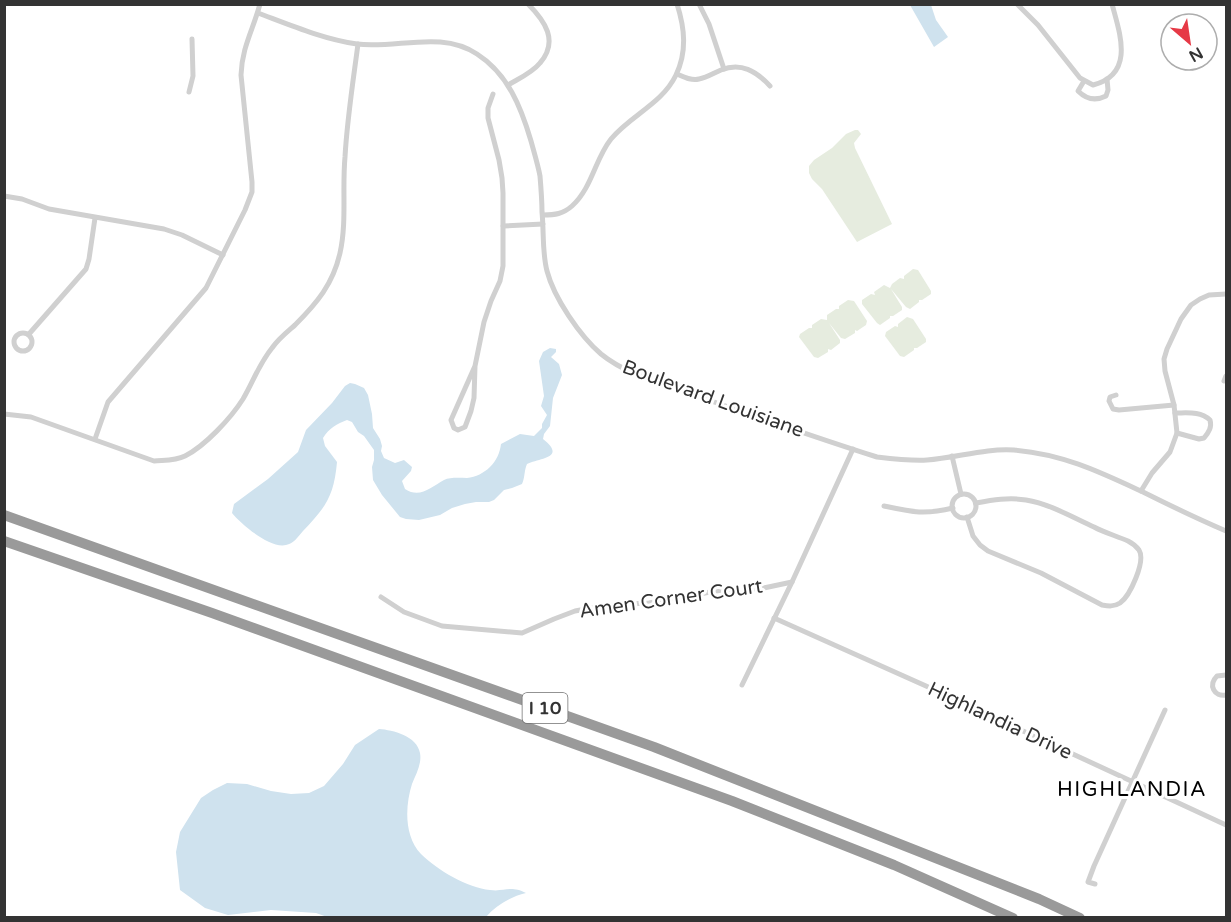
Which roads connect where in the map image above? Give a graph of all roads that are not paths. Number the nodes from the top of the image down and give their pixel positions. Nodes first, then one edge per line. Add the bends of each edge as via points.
1 (260, 4) edge
2 (528, 4) edge
3 (677, 4) edge
4 (699, 4) edge
5 (1017, 4) edge
6 (1112, 4) edge
7 (258, 13) junction
8 (192, 39) dead end
9 (358, 44) junction
10 (724, 69) junction
11 (677, 74) junction
12 (1107, 79) junction
13 (1084, 81) junction
14 (508, 85) junction
15 (770, 86) dead end
16 (189, 92) dead end
17 (493, 94) dead end
18 (4, 196) edge
19 (543, 216) junction
20 (95, 218) junction
21 (543, 224) junction
22 (503, 226) junction
23 (223, 255) junction
24 (1227, 294) edge
25 (29, 334) dead end
26 (475, 366) junction
27 (1116, 395) dead end
28 (1173, 405) junction
29 (1175, 413) junction
30 (4, 414) edge
31 (1178, 433) junction
32 (95, 439) junction
33 (853, 449) junction
34 (952, 456) junction
35 (1141, 491) junction
36 (961, 494) junction
37 (976, 503) junction
38 (884, 506) dead end
39 (953, 508) junction
40 (4, 514) edge
41 (967, 517) junction
42 (1227, 531) edge
43 (4, 541) edge
44 (792, 582) junction
45 (381, 597) dead end
46 (774, 618) junction
47 (1227, 675) edge
48 (742, 685) dead end
49 (1227, 695) edge
50 (1165, 710) dead end
51 (1132, 782) junction
52 (1227, 825) edge
53 (1095, 884) dead end
54 (1013, 918) edge
55 (1080, 918) edge

1 - 7 street
2 - 14 street via 549,32 549,42 540,64
3 - 11 street via 684,45
4 - 10 street
5 - 13 street
6 - 12 street via 1122,56
7 - 9 street, Boulevard Louisiane via 304,31
7 - 23 street via 241,61 252,192
8 - 16 street via 193,76
9 - 14 street, Boulevard Louisiane via 416,41 459,45 492,66
9 - 32 street via 345,158 344,228 326,290 273,346 229,419 184,457 153,461
10 - 11 street via 699,80
10 - 15 street via 750,69
11 - 19 street via 653,104 609,141 574,204 563,212
12 - 13 street via 1093,85
12 - 13 street via 1108,90 1101,98 1084,97 1078,91
14 - 19 street, Boulevard Louisiane via 533,146
17 - 22 street via 488,118 502,178
18 - 20 street
19 - 21 street, Boulevard Louisiane
20 - 23 street via 164,229
20 - 25 street via 86,269
21 - 22 street
21 - 33 street, Boulevard Louisiane via 546,268 552,287 560,303 601,353 644,377
22 - 26 street via 503,266 484,322
23 - 32 street via 206,288 108,402
24 - 28 street via 1209,295 1191,305 1167,349 1165,371
26 - 26 street via 451,420 458,430 465,427 471,411
27 - 28 street via 1109,401 1113,409
28 - 29 street
29 - 31 street
29 - 31 street via 1194,412 1205,416 1211,425 1204,438
30 - 32 street via 31,417
31 - 35 street via 1170,453
33 - 34 street, Boulevard Louisiane via 901,460
33 - 44 street
34 - 35 street, Boulevard Louisiane via 986,451 1034,452 1064,458
34 - 36 street
35 - 42 street, Boulevard Louisiane
36 - 37 street via 970,495
36 - 39 street via 954,500
37 - 41 street
37 - 41 street via 1008,498 1043,504 1127,541 1140,551 1141,565 1127,596 1116,605 1102,605 1041,573 987,551 973,536
38 - 39 street via 914,513
39 - 41 street via 959,516
40 - 55 highway, I 10 via 654,747
43 - 54 highway, I 10 via 732,801 894,865
44 - 45 street, Amen Corner Court via 575,611 522,633 442,626 404,612
44 - 46 street
46 - 48 street
46 - 51 street, Highlandia Drive
47 - 49 street via 1217,676 1212,685 1217,694
50 - 51 street
51 - 52 street, Highlandia Drive
51 - 53 street via 1088,882

